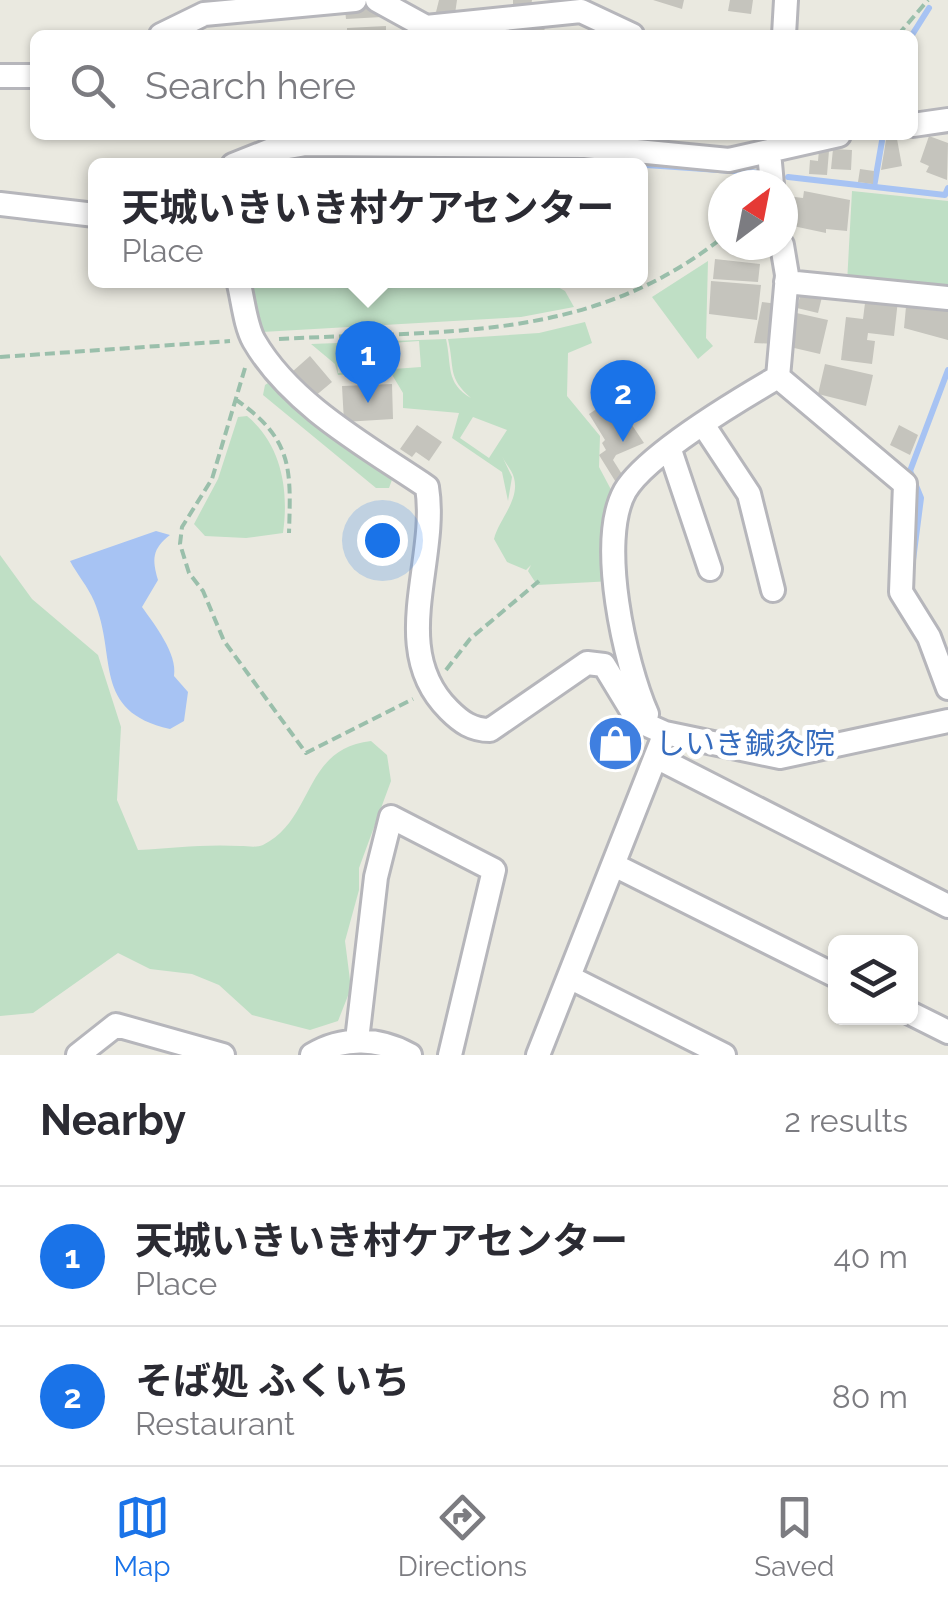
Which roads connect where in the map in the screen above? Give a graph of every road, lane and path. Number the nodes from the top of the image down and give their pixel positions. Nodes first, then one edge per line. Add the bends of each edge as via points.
1 (356, 0) edge
2 (377, 0) edge
3 (614, 0) edge
4 (786, 0) edge
5 (928, 0) edge
6 (609, 24) junction
7 (407, 26) edge
8 (171, 30) edge
9 (622, 30) edge
10 (784, 30) edge
11 (902, 30) edge
12 (0, 76) edge
13 (30, 76) edge
14 (948, 120) edge
15 (918, 123) edge
16 (411, 140) edge
17 (703, 140) edge
18 (809, 140) edge
19 (775, 146) edge
20 (252, 158) edge
21 (729, 160) junction
22 (0, 204) edge
23 (88, 213) edge
24 (708, 249) edge
25 (784, 260) edge
26 (786, 282) junction
27 (648, 286) edge
28 (240, 288) edge
29 (644, 288) edge
30 (948, 298) edge
31 (253, 340) junction
32 (0, 358) edge
33 (778, 377) junction
34 (235, 398) junction
35 (704, 426) junction
36 (670, 450) junction
37 (289, 533) dead end
38 (710, 569) dead end
39 (539, 581) dead end
40 (773, 590) dead end
41 (948, 688) edge
42 (430, 690) junction
43 (948, 720) edge
44 (659, 731) junction
45 (656, 757) junction
46 (614, 864) junction
47 (948, 906) edge
48 (828, 972) edge
49 (569, 976) junction
50 (918, 1017) edge
51 (948, 1032) edge
52 (357, 1040) junction
53 (78, 1055) edge
54 (223, 1055) edge
55 (312, 1055) edge
56 (410, 1055) edge
57 (450, 1055) edge
58 (538, 1055) edge
59 (724, 1055) edge

1 - 8 street via 204,14
2 - 7 street
3 - 6 street
4 - 10 street
5 - 11 path
6 - 7 street via 581,11
6 - 9 street
12 - 13 street
14 - 15 street
16 - 20 street via 306,144
16 - 21 street
17 - 21 street
18 - 19 street
19 - 21 street
22 - 23 street
24 - 27 path
25 - 26 street
26 - 30 street
26 - 33 street
28 - 31 street
29 - 31 path via 600,308 535,324
31 - 32 path
31 - 34 path
31 - 42 street via 333,422 427,487 432,517 417,634
33 - 35 street
33 - 41 street via 906,484 901,592
34 - 37 path via 270,426 287,453
34 - 42 path via 212,479 182,527 180,544 244,671 306,753
35 - 36 street
35 - 40 street via 749,494
36 - 38 street
36 - 44 street via 627,488 616,511 618,620 634,684
39 - 42 path via 470,640
42 - 44 street via 462,722 490,730 587,664 604,665 638,721
43 - 44 street via 780,757
44 - 45 street
45 - 46 street
45 - 47 street
46 - 48 street
46 - 49 street
49 - 58 street
49 - 59 street
50 - 51 street
52 - 55 street
52 - 56 street
52 - 57 street via 376,877 392,817 494,870
53 - 54 street via 116,1024

